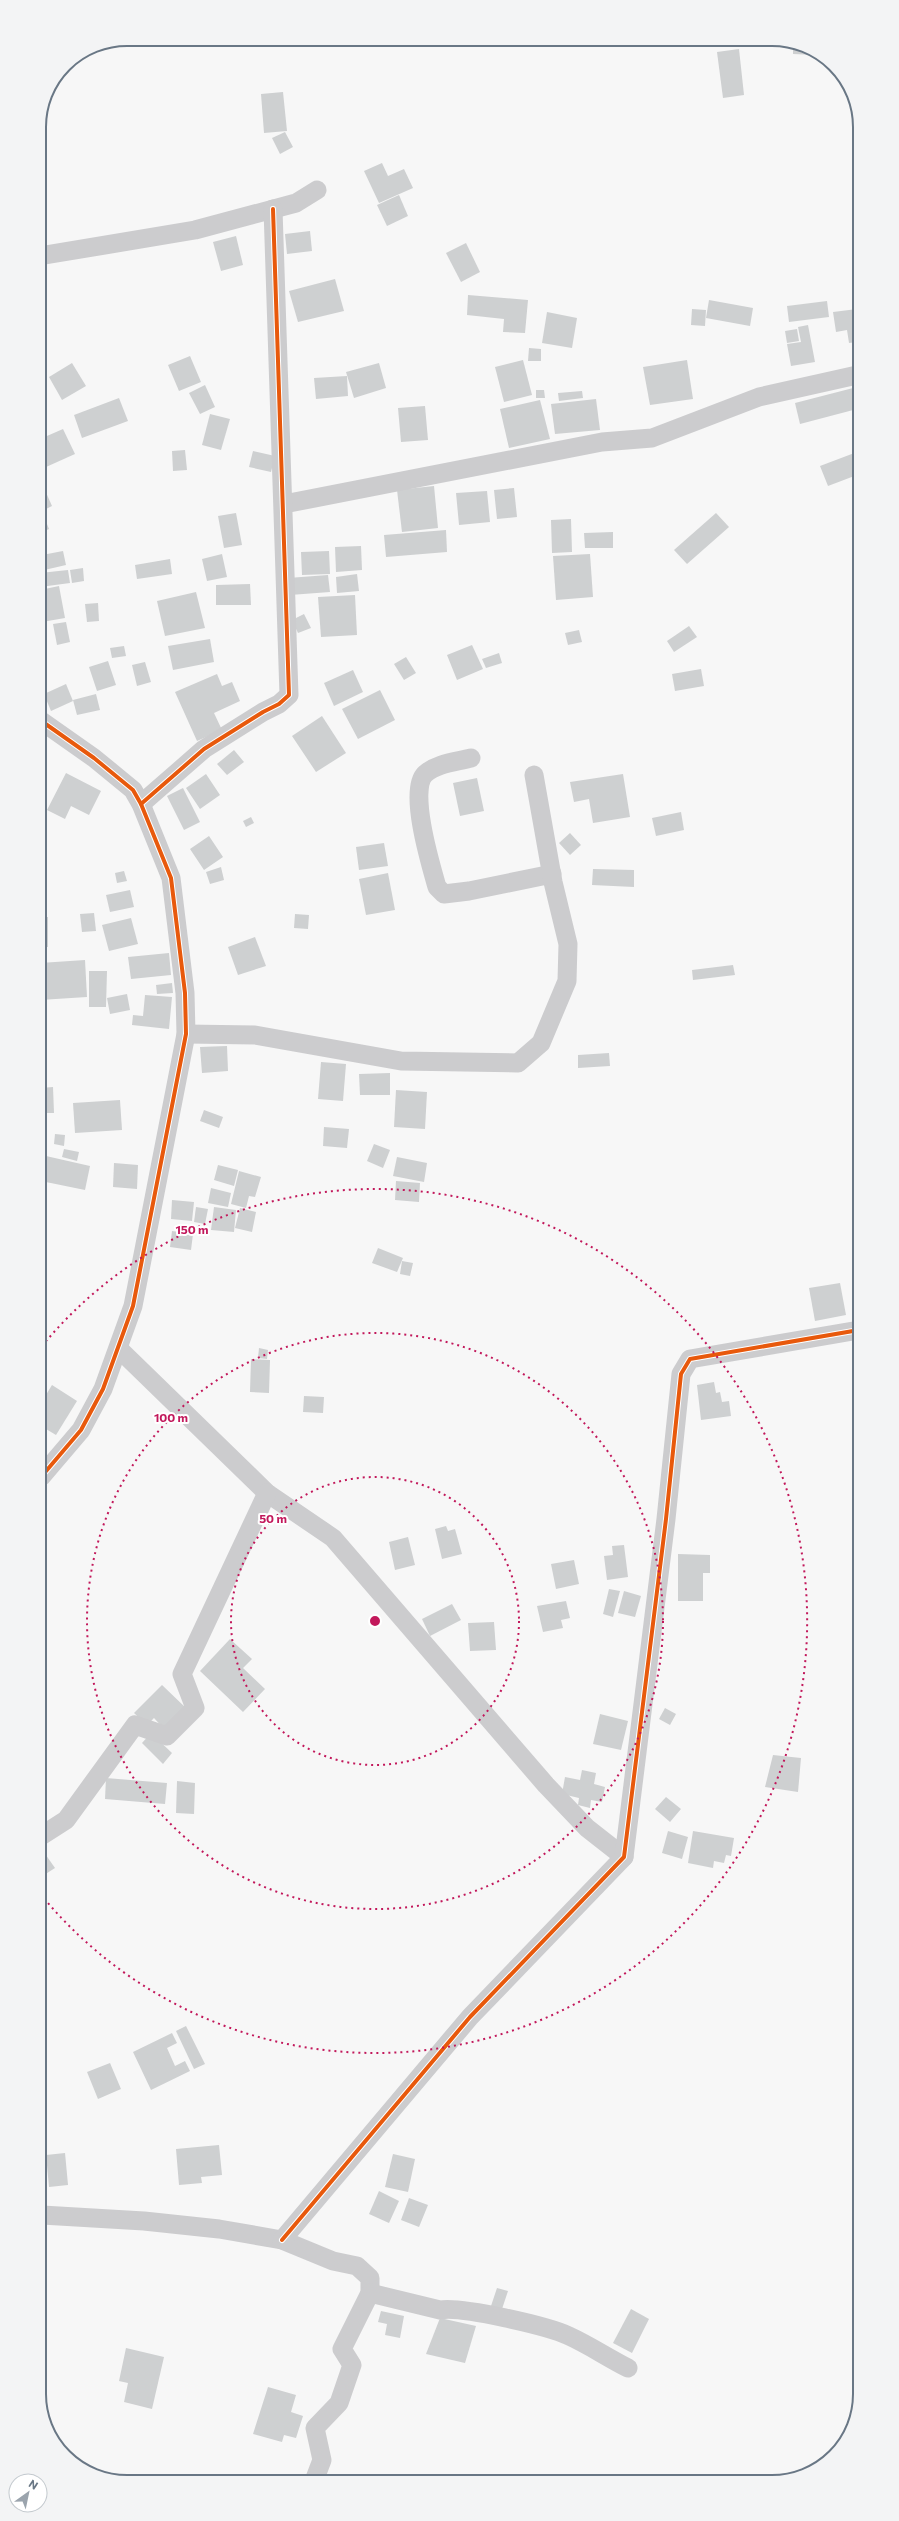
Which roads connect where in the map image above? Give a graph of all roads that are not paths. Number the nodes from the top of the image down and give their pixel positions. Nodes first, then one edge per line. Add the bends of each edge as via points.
1 (317, 190) dead end
2 (272, 209) junction
3 (46, 255) edge
4 (853, 376) edge
5 (284, 504) junction
6 (46, 724) edge
7 (471, 758) dead end
8 (534, 775) dead end
9 (141, 804) junction
10 (552, 874) junction
11 (186, 1034) junction
12 (853, 1331) edge
13 (119, 1349) junction
14 (46, 1471) edge
15 (267, 1493) junction
16 (46, 1833) edge
17 (624, 1857) junction
18 (46, 2215) edge
19 (282, 2240) junction
20 (370, 2293) junction
21 (628, 2368) dead end
22 (316, 2475) edge

1 - 2 street via 296,203
2 - 3 street via 195,230
2 - 5 street
4 - 5 street via 758,397 652,438 602,442
5 - 9 street via 289,695 279,704 204,749
6 - 9 street via 94,758 133,790
7 - 10 street via 441,765 424,774 419,790 420,813 437,887 444,894
8 - 10 street
9 - 11 street via 171,878 185,993
10 - 11 street via 568,944 567,981 541,1044 518,1063 401,1061 255,1035
11 - 13 street via 143,1263
12 - 17 street via 690,1359 681,1374 666,1519
13 - 14 street via 103,1389 81,1430
13 - 15 street
15 - 16 street via 182,1674 195,1708 167,1736 135,1725 66,1820
15 - 17 street via 333,1538 546,1785 587,1828
17 - 19 street via 470,2017
18 - 19 street via 144,2221 218,2229
19 - 20 street via 333,2260 357,2266 370,2278
20 - 21 street via 440,2310 451,2308 504,2319 568,2335
20 - 22 street via 342,2350 352,2365 339,2403 315,2428 322,2460

